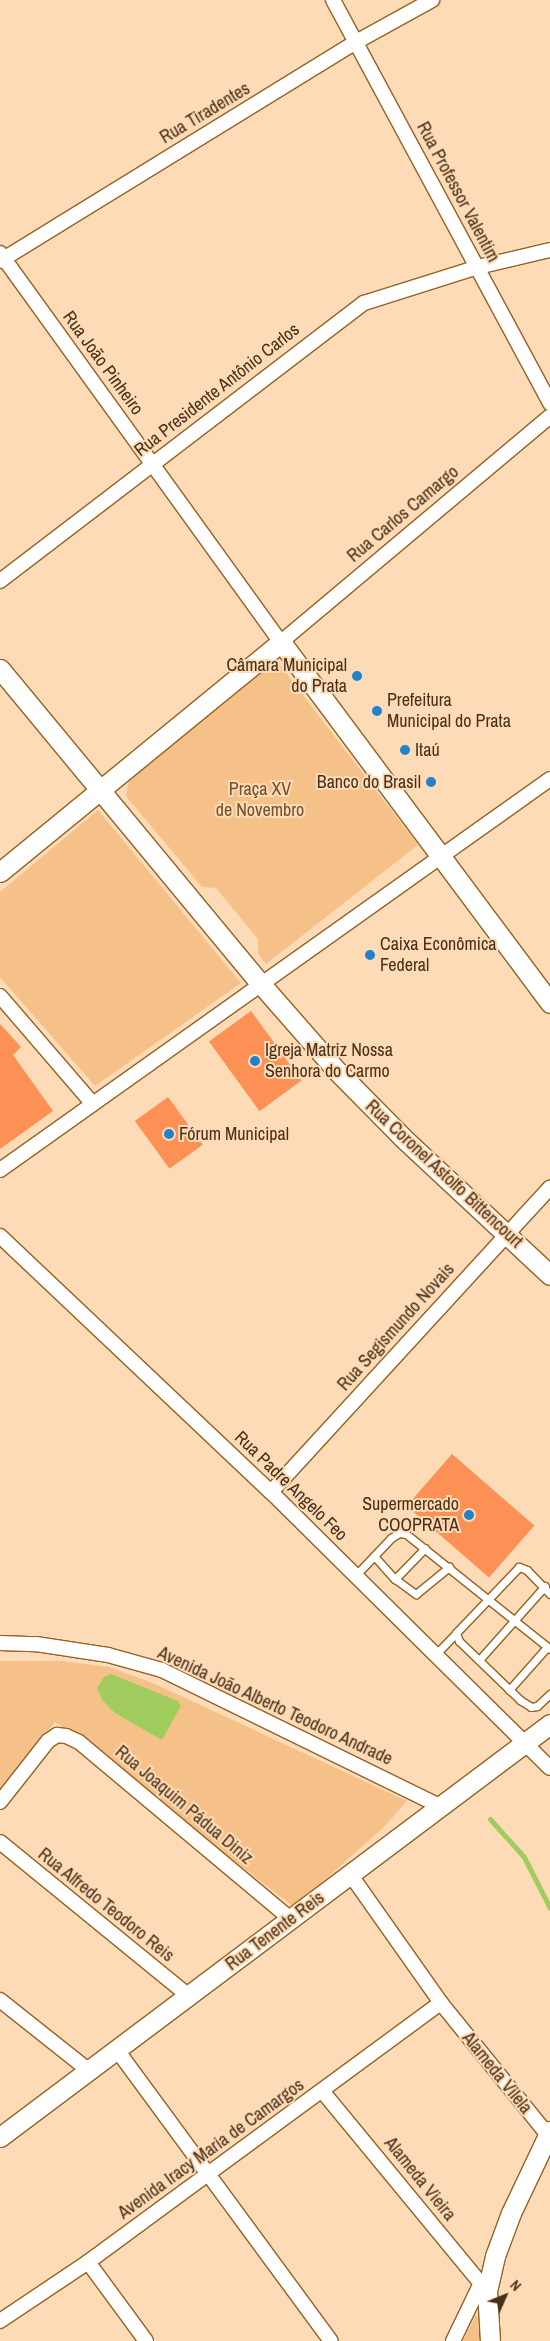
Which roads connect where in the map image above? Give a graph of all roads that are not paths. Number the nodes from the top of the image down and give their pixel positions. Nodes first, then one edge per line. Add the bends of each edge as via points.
1 (333, 0) edge
2 (432, 0) edge
3 (356, 42) junction
4 (550, 250) edge
5 (1, 257) edge
6 (478, 267) junction
7 (550, 403) edge
8 (550, 416) edge
9 (153, 464) junction
10 (0, 581) edge
11 (280, 642) junction
12 (0, 669) edge
13 (550, 779) edge
14 (100, 790) junction
15 (441, 856) junction
16 (0, 872) edge
17 (260, 983) junction
18 (0, 996) edge
19 (550, 1002) edge
20 (92, 1103) junction
21 (0, 1170) edge
22 (550, 1188) edge
23 (507, 1234) junction
24 (0, 1236) edge
25 (550, 1275) edge
26 (271, 1492) junction
27 (425, 1548) junction
28 (374, 1556) junction
29 (449, 1567) junction
30 (356, 1576) junction
31 (395, 1579) junction
32 (545, 1586) junction
33 (550, 1594) edge
34 (486, 1598) junction
35 (514, 1620) junction
36 (456, 1632) junction
37 (0, 1643) edge
38 (548, 1648) edge
39 (435, 1655) junction
40 (479, 1660) junction
41 (508, 1690) junction
42 (550, 1694) edge
43 (550, 1724) edge
44 (523, 1744) junction
45 (550, 1768) edge
46 (0, 1802) edge
47 (440, 1806) junction
48 (0, 1842) edge
49 (350, 1874) junction
50 (291, 1919) junction
51 (189, 1996) junction
52 (0, 2000) edge
53 (441, 2003) junction
54 (117, 2050) junction
55 (88, 2070) junction
56 (323, 2092) junction
57 (549, 2132) edge
58 (0, 2136) edge
59 (208, 2174) junction
60 (88, 2262) junction
61 (484, 2287) junction
62 (0, 2321) edge
63 (146, 2341) edge
64 (331, 2341) edge
65 (453, 2341) edge
66 (490, 2341) edge

1 - 3 street, Rua Professor Valentim
2 - 3 street, Rua Tiradentes
3 - 5 street, Rua Tiradentes
3 - 6 street, Rua Professor Valentim
4 - 6 street, Rua Presidente Antônio Carlos
5 - 9 street, Rua João Pinheiro
6 - 7 street, Rua Professor Valentim
6 - 9 street, Rua Presidente Antônio Carlos via 386,294 353,310
8 - 11 street, Rua Carlos Camargo
9 - 10 street, Rua Presidente Antônio Carlos
9 - 11 street, Rua João Pinheiro
11 - 14 street
11 - 15 street
12 - 14 street
13 - 15 street
14 - 16 street
14 - 17 street
15 - 17 street
15 - 19 street
17 - 20 street
17 - 23 street, Rua Coronel Astolfo Bittencourt via 338,1072 402,1137
18 - 20 street
20 - 21 street
22 - 23 street, Rua Segismundo Novais
23 - 25 street, Rua Coronel Astolfo Bittencourt
23 - 26 street, Rua Segismundo Novais
24 - 26 street, Rua Padre Angelo Feo
26 - 30 street, Rua Padre Angelo Feo
27 - 28 lane via 400,1533
27 - 29 lane
27 - 31 lane
28 - 30 lane
28 - 31 lane
29 - 31 lane via 416,1594
29 - 34 lane
30 - 39 street, Rua Padre Angelo Feo
32 - 33 lane
32 - 34 lane via 527,1570 519,1568
32 - 35 lane
34 - 35 lane
34 - 36 lane
35 - 38 lane
35 - 40 lane
36 - 39 lane
36 - 40 lane via 459,1641
37 - 47 street, Avenida João Alberto Teodoro Andrade via 36,1644 108,1655 162,1670
38 - 41 lane
39 - 44 street, Rua Padre Angelo Feo
40 - 41 lane
41 - 42 lane via 531,1707
43 - 44 street, Rua Tenente Reis
44 - 45 street, Rua Padre Angelo Feo
44 - 47 street, Rua Tenente Reis
46 - 50 street, Rua Joaquim Pádua Diniz via 48,1741 58,1735 79,1742
47 - 49 street, Rua Tenente Reis
48 - 51 street, Rua Alfredo Teodoro Reis
49 - 50 street, Rua Tenente Reis
49 - 53 street, Alameda Vilela
50 - 51 street, Rua Tenente Reis
51 - 54 street, Rua Tenente Reis
52 - 55 street
53 - 56 street, Avenida Iracy Maria de Camargos
53 - 57 street, Alameda Vilela
54 - 55 street, Rua Tenente Reis
54 - 59 street
55 - 58 street, Rua Tenente Reis
56 - 59 street, Avenida Iracy Maria de Camargos
56 - 61 street, Alameda Vieira
57 - 61 street, Alameda Vilela via 511,2213
59 - 60 street, Avenida Iracy Maria de Camargos
59 - 64 street
60 - 62 street, Avenida Iracy Maria de Camargos
60 - 63 street
61 - 65 street, Alameda Vilela
61 - 66 street

